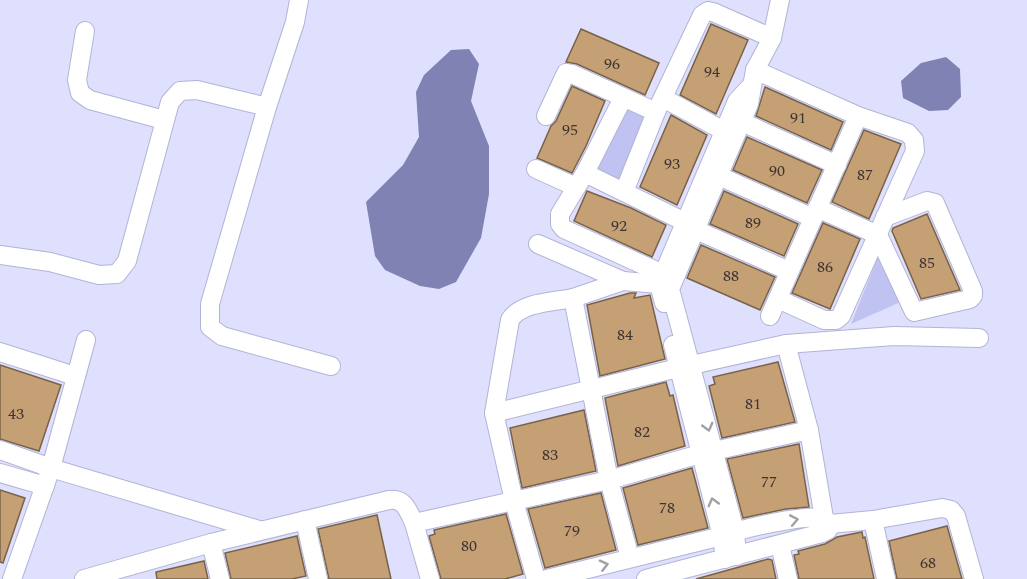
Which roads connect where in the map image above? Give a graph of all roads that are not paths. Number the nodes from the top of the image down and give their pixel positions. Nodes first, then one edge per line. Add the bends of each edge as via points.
1 (298, 0) edge
2 (780, 0) edge
3 (85, 31) dead end
4 (772, 38) junction
5 (753, 77) junction
6 (623, 98) junction
7 (660, 105) junction
8 (267, 107) junction
9 (546, 116) dead end
10 (858, 116) junction
11 (164, 120) junction
12 (742, 122) junction
13 (724, 130) junction
14 (837, 165) junction
15 (537, 169) dead end
16 (719, 176) junction
17 (580, 180) junction
18 (624, 192) junction
19 (815, 213) junction
20 (885, 218) junction
21 (690, 226) junction
22 (878, 235) junction
23 (538, 244) dead end
24 (0, 255) edge
25 (789, 272) junction
26 (623, 280) junction
27 (664, 282) junction
28 (573, 298) junction
29 (778, 299) junction
30 (770, 316) dead end
31 (979, 338) dead end
32 (86, 340) dead end
33 (786, 344) junction
34 (0, 352) edge
35 (331, 366) dead end
36 (685, 367) junction
37 (75, 376) junction
38 (591, 389) junction
39 (494, 413) junction
40 (809, 430) junction
41 (0, 450) edge
42 (707, 452) junction
43 (51, 468) junction
44 (0, 473) edge
45 (609, 480) junction
46 (45, 486) junction
47 (514, 501) junction
48 (305, 520) junction
49 (873, 520) junction
50 (827, 521) junction
51 (414, 523) junction
52 (261, 531) junction
53 (728, 534) junction
54 (211, 543) junction
55 (780, 546) junction
56 (673, 549) junction
57 (630, 558) junction
58 (731, 558) junction
59 (9, 571) edge
60 (122, 574) edge
61 (679, 575) edge
62 (571, 576) edge
63 (84, 579) edge
64 (220, 579) edge
65 (318, 579) edge
66 (430, 579) edge
67 (536, 579) edge
68 (547, 579) edge
69 (646, 579) edge
70 (788, 579) edge
71 (886, 579) edge
72 (974, 579) edge

1 - 8 street via 295,22
2 - 4 street
3 - 11 street via 77,80 80,93 90,100
4 - 5 street
4 - 7 street via 705,12
5 - 10 street
5 - 12 street
5 - 13 street
6 - 7 street
6 - 9 street via 566,73
6 - 17 street
7 - 13 street
7 - 18 street
8 - 11 street via 197,90 180,90
8 - 35 street via 210,304 210,327 222,336
10 - 14 street
10 - 20 street via 908,134 916,145
11 - 24 street via 127,261 117,274 99,275 50,262
12 - 14 street
12 - 16 street
13 - 21 street
14 - 19 street
15 - 17 street
16 - 19 street
16 - 21 street
17 - 18 street
17 - 27 street via 559,218 560,224
18 - 21 street
19 - 22 street
19 - 25 street
20 - 22 street
20 - 22 street via 927,201 935,203 973,296 914,312
21 - 25 street
21 - 27 street
22 - 29 street via 836,320 824,320
23 - 26 street
25 - 29 street
26 - 27 street
26 - 28 street
27 - 36 street
28 - 38 street
28 - 39 street via 514,314
29 - 30 street
31 - 33 street via 894,336
32 - 37 street
33 - 36 street
33 - 40 street
34 - 37 street
36 - 38 street
36 - 42 street
37 - 43 street
38 - 39 street
38 - 45 street
39 - 47 street
40 - 42 street
40 - 50 street
41 - 43 street
42 - 45 street
42 - 53 street
43 - 46 street
43 - 52 street
44 - 46 street
45 - 47 street
45 - 57 street
46 - 59 street
47 - 51 street
47 - 67 street
48 - 51 street via 394,499 406,505
48 - 52 street
48 - 65 street
49 - 50 street
49 - 71 street
49 - 72 street via 942,508 951,510
53 -> 50 street via 808,518
50 - 55 street via 828,530
51 - 66 street
52 - 54 street
53 - 56 street
53 - 58 street
54 - 60 street
54 - 64 street
55 - 58 street
55 - 70 street
56 - 57 street
56 - 61 street
62 -> 57 street
58 - 61 street
60 - 63 street
61 - 69 street
62 - 68 street

